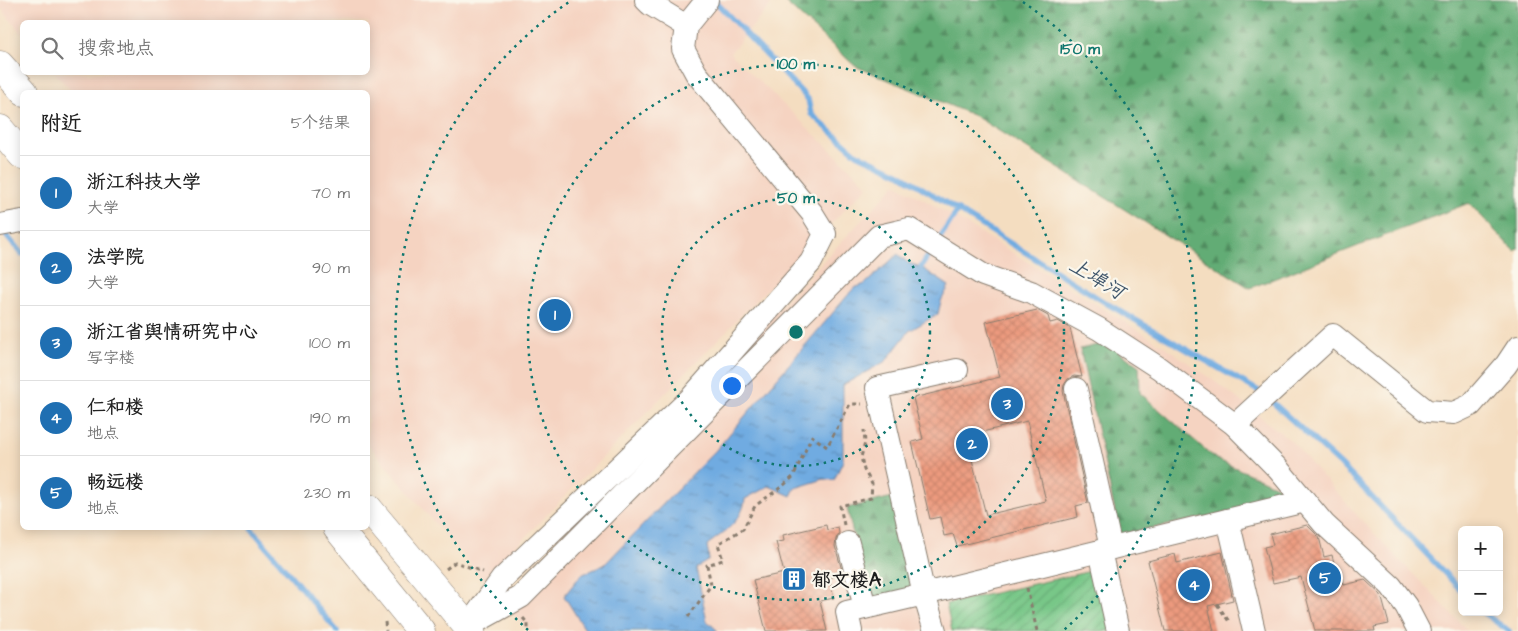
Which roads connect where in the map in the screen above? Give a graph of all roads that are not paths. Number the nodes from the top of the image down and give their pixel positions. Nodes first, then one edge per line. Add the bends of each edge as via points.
1 (646, 0) edge
2 (697, 12) edge
3 (0, 65) edge
4 (22, 90) edge
5 (0, 129) edge
6 (20, 153) edge
7 (1518, 347) edge
8 (957, 370) dead end
9 (1076, 389) dead end
10 (1235, 425) junction
11 (1305, 501) junction
12 (370, 510) edge
13 (1228, 520) junction
14 (339, 530) edge
15 (848, 543) road end
16 (1106, 549) junction
17 (924, 594) junction
18 (865, 607) junction
19 (467, 630) edge
20 (421, 631) edge
21 (851, 631) edge
22 (935, 631) edge
23 (1118, 631) edge
24 (1254, 631) edge
25 (1419, 631) edge

1 - 2 street via 650,4
2 - 19 street via 682,49 696,74 826,234 811,262 691,398 502,579
3 - 4 main road
5 - 6 main road
7 - 10 street via 1471,405 1454,413 1427,411 1332,335
8 - 17 street via 877,388
9 - 16 street
10 - 11 street
10 - 19 street via 1159,368 1030,292 983,275 909,229 879,236 521,597
11 - 13 street
11 - 25 street via 1324,524 1391,586
12 - 19 main road
13 - 16 street
13 - 24 street
14 - 20 main road
15 - 18 street
16 - 17 street
16 - 23 street
17 - 18 street
17 - 22 street
18 - 21 street via 847,612

